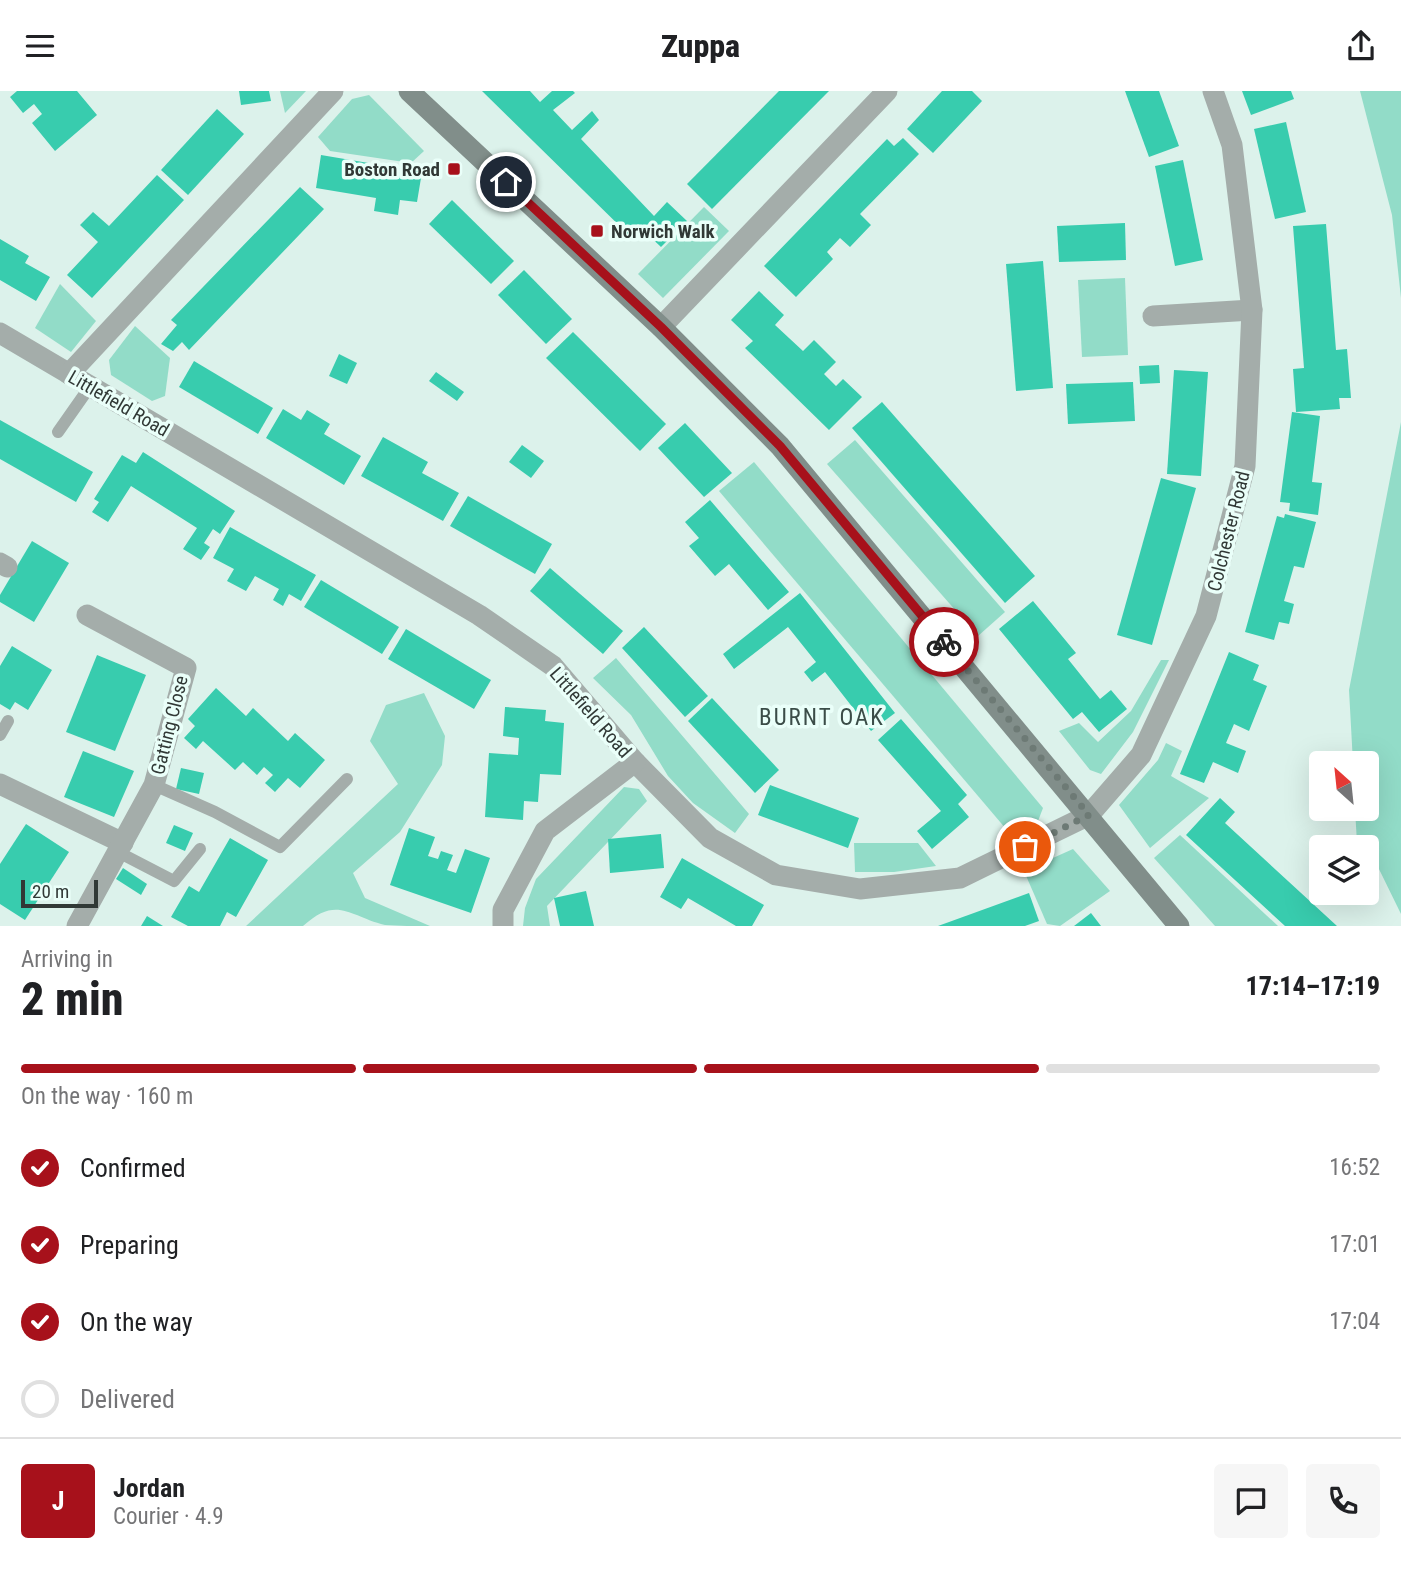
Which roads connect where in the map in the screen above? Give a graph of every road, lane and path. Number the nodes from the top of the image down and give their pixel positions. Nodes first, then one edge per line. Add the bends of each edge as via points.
1 (333, 91) edge
2 (409, 91) edge
3 (887, 91) edge
4 (1213, 91) edge
5 (1252, 310) junction
6 (1153, 316) dead end
7 (661, 327) junction
8 (0, 333) edge
9 (69, 374) junction
10 (91, 385) junction
11 (58, 432) dead end
12 (88, 615) dead end
13 (8, 721) dead end
14 (0, 735) edge
15 (635, 762) junction
16 (347, 779) dead end
17 (0, 784) edge
18 (154, 785) junction
19 (1089, 815) junction
20 (121, 847) junction
21 (200, 849) dead end
22 (77, 926) edge
23 (503, 926) edge
24 (1179, 926) edge

1 - 9 street
2 - 7 street
3 - 7 street
4 - 5 street, Colchester Road via 1232,145
5 - 6 street
5 - 19 street, Colchester Road via 1245,466 1206,616 1141,755
7 - 19 street via 780,446
8 - 9 street, Littlefield Road
9 - 10 street, Littlefield Road
10 - 11 lane
10 - 15 street, Littlefield Road via 479,615 553,666
12 - 18 street, Gatting Close via 186,668
13 - 14 lane
15 - 19 street, Littlefield Road via 710,838 776,875 860,889 960,878
15 - 23 street via 545,831 503,910
16 - 18 lane via 280,847
17 - 20 street
18 - 20 street, Gatting Close
19 - 24 street
20 - 21 lane via 174,881
20 - 22 street, Gatting Close

